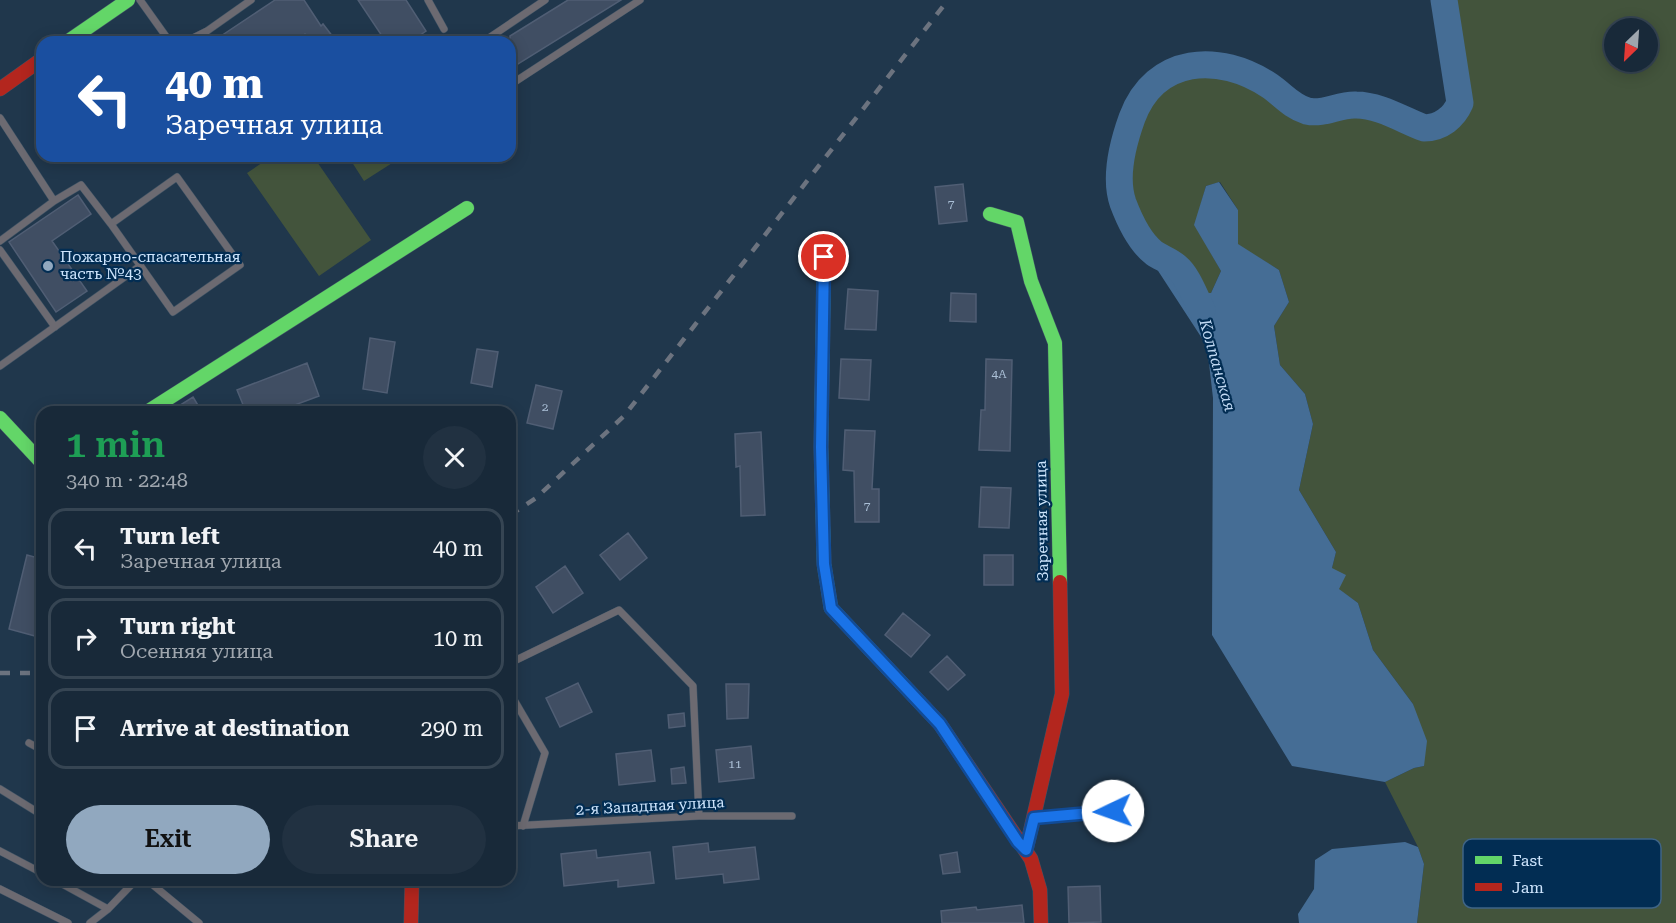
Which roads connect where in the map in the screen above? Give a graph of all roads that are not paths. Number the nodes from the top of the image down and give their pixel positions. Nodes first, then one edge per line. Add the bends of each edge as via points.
1 (128, 0) edge
2 (140, 0) edge
3 (251, 0) edge
4 (428, 0) edge
5 (545, 0) edge
6 (640, 0) edge
7 (444, 28) dead end
8 (76, 36) edge
9 (166, 36) edge
10 (197, 36) edge
11 (492, 36) edge
12 (36, 63) edge
13 (516, 81) edge
14 (0, 88) edge
15 (0, 118) edge
16 (54, 201) junction
17 (467, 208) dead end
18 (990, 214) dead end
19 (111, 225) junction
20 (0, 241) edge
21 (0, 250) edge
22 (824, 257) dead end
23 (140, 266) junction
24 (55, 327) junction
25 (0, 366) edge
26 (156, 406) edge
27 (0, 418) edge
28 (36, 457) edge
29 (516, 660) edge
30 (516, 703) edge
31 (29, 743) dead end
32 (36, 747) edge
33 (0, 789) edge
34 (36, 811) edge
35 (1135, 811) dead end
36 (699, 816) junction
37 (792, 816) dead end
38 (1034, 818) junction
39 (516, 826) edge
40 (523, 826) junction
41 (1026, 850) junction
42 (0, 851) edge
43 (36, 870) edge
44 (66, 886) edge
45 (130, 886) edge
46 (154, 886) edge
47 (412, 886) edge
48 (0, 889) edge
49 (108, 909) junction
50 (68, 923) edge
51 (90, 923) edge
52 (199, 923) edge
53 (411, 923) edge
54 (1041, 923) edge

1 - 8 street
2 - 9 lane
3 - 10 lane
4 - 7 lane
5 - 11 lane
6 - 13 lane
12 - 14 street
15 - 16 lane
16 - 19 lane via 81,185
16 - 20 lane
17 - 26 street
18 - 38 street, Заречная улица via 1017,222 1031,281 1055,343 1062,694
19 - 23 lane
19 - 23 lane via 177,177 240,265 173,312
21 - 24 lane
22 - 41 street via 821,447 824,564 831,608 940,724
23 - 24 lane
24 - 25 lane
27 - 28 street
29 - 36 lane via 619,610 693,686
30 - 40 lane via 545,753
31 - 32 lane
33 - 34 lane
35 - 38 lane
36 - 37 lane, 2-я Западная улица
36 - 40 lane, 2-я Западная улица
38 - 41 street, Заречная улица
39 - 40 lane, 2-я Западная улица
41 - 54 street via 1041,890
42 - 43 lane
44 - 49 lane
45 - 49 lane
46 - 52 lane
47 - 53 street
48 - 50 lane
49 - 51 lane

